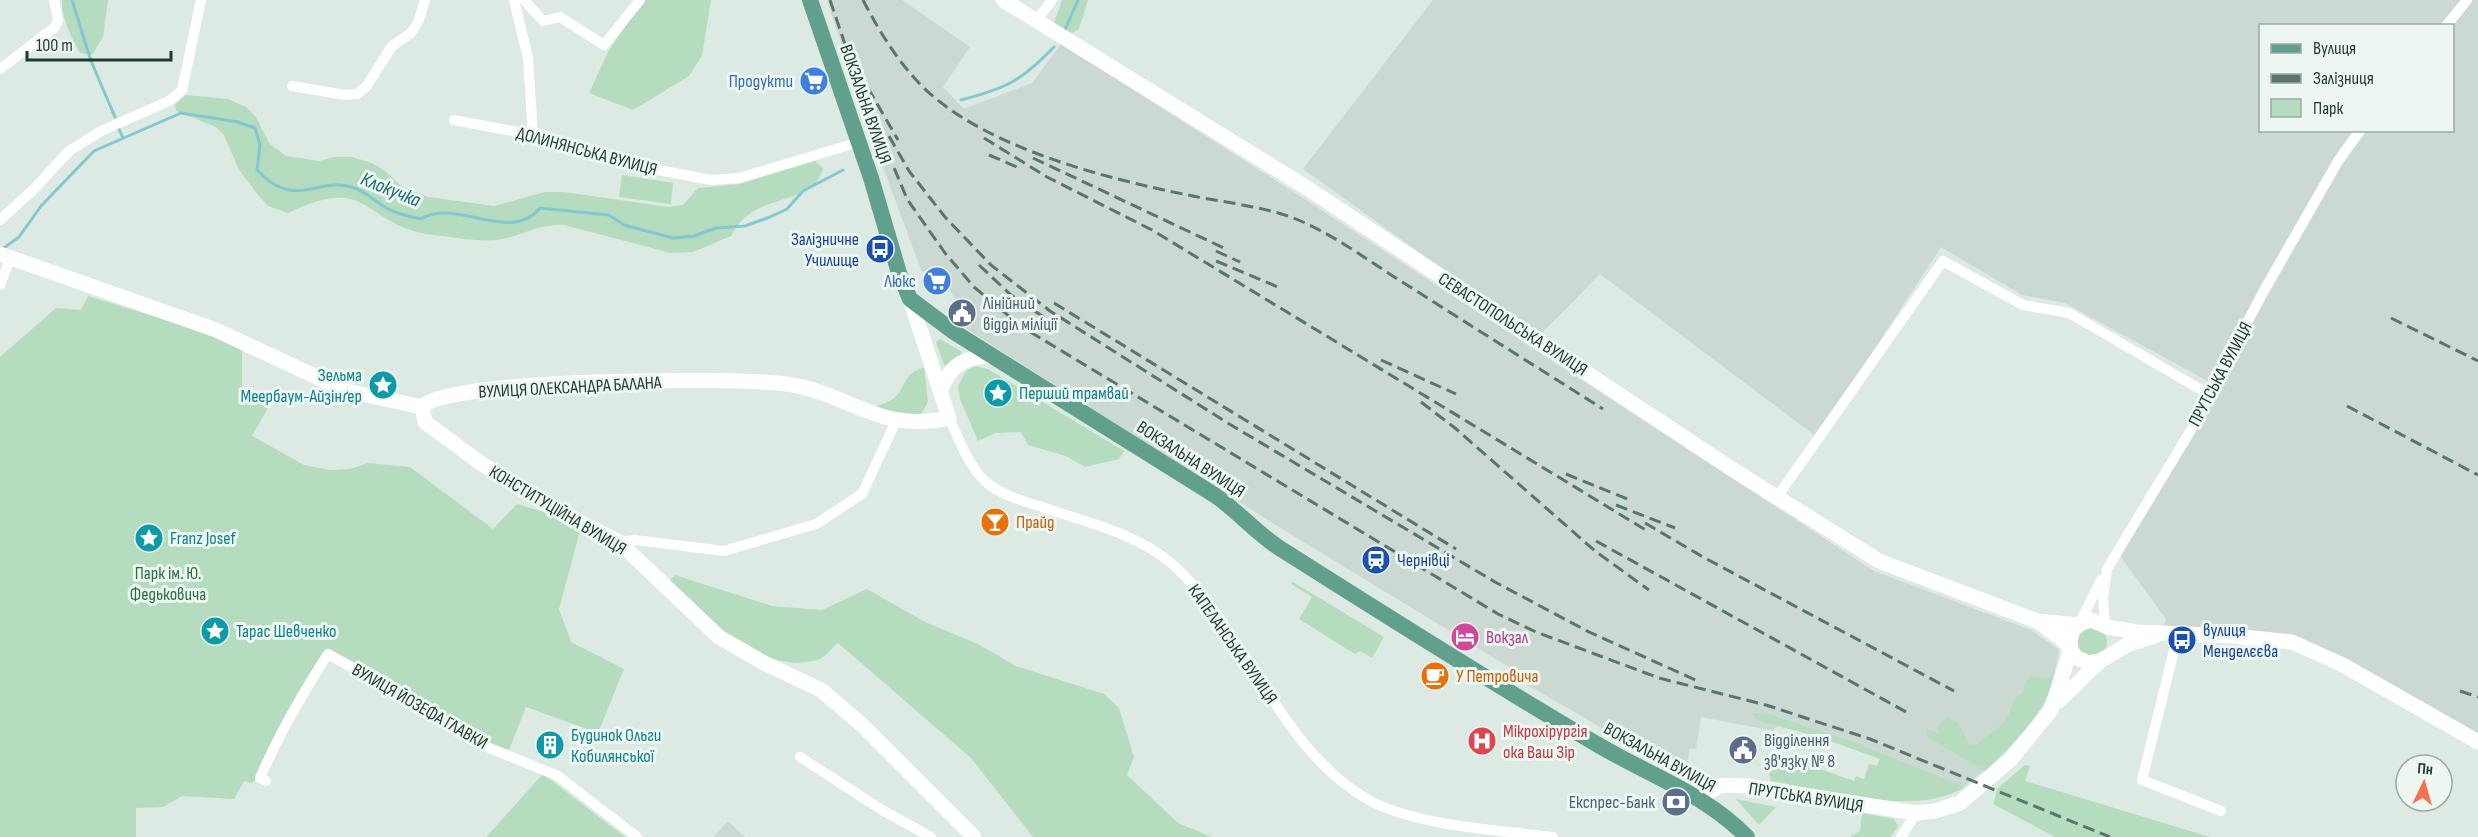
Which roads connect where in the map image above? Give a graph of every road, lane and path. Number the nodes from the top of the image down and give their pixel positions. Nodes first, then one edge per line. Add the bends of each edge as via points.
1 (54, 0) edge
2 (201, 0) edge
3 (424, 0) edge
4 (514, 0) edge
5 (524, 0) edge
6 (640, 0) edge
7 (810, 0) edge
8 (1003, 0) edge
9 (1052, 0) edge
10 (2467, 0) edge
11 (1036, 21) junction
12 (2448, 24) edge
13 (0, 69) edge
14 (292, 86) dead end
15 (454, 120) dead end
16 (2360, 132) edge
17 (533, 135) junction
18 (859, 142) junction
19 (0, 220) edge
20 (5, 257) edge
21 (0, 285) edge
22 (910, 299) junction
23 (964, 338) junction
24 (993, 356) junction
25 (966, 359) junction
26 (941, 390) junction
27 (2210, 394) junction
28 (422, 407) junction
29 (949, 418) junction
30 (896, 421) junction
31 (1778, 497) junction
32 (619, 542) junction
33 (2106, 569) junction
34 (2037, 621) junction
35 (2079, 624) junction
36 (2106, 626) junction
37 (2170, 634) junction
38 (2071, 649) junction
39 (2101, 660) junction
40 (2051, 710) junction
41 (2478, 742) edge
42 (800, 757) dead end
43 (266, 781) dead end
44 (1701, 800) junction
45 (2221, 811) dead end
46 (1916, 813) junction
47 (637, 837) edge
48 (931, 837) edge
49 (974, 837) edge
50 (1553, 837) edge
51 (1747, 837) edge
52 (1901, 837) edge

1 - 13 street via 58,20 55,27
2 - 19 street via 182,90 170,101 101,131 69,151
3 - 14 street via 411,33 392,46 366,87 357,94
4 - 17 street via 528,58
5 - 6 street via 543,21 560,17 604,45
7 - 18 main road, ВОКЗАЛЬНА ВУЛИЦЯ
8 - 11 street, СЕВАСТОПОЛЬСЬКА ВУЛИЦЯ
9 - 11 street
10 - 12 street
11 - 31 street, СЕВАСТОПОЛЬСЬКА ВУЛИЦЯ via 1304,186
15 - 17 street, ДОЛИНЯНСЬКА ВУЛИЦЯ
16 - 27 street, ПРУТСЬКА ВУЛИЦЯ via 2338,161
17 - 18 street, ДОЛИНЯНСЬКА ВУЛИЦЯ via 611,162 711,180 739,178
18 - 22 main road, ВОКЗАЛЬНА ВУЛИЦЯ
20 - 21 street
20 - 28 street via 216,330 347,391
22 - 23 main road, ВОКЗАЛЬНА ВУЛИЦЯ
22 - 26 street, КАПЕЛАНСЬКА ВУЛИЦЯ
23 - 24 main road, ВОКЗАЛЬНА ВУЛИЦЯ
23 - 25 street via 968,346
24 - 25 street
24 - 44 main road, ВОКЗАЛЬНА ВУЛИЦЯ via 1216,496 1242,514 1265,539 1450,657 1603,748
25 - 26 street via 950,372
26 - 29 street, КАПЕЛАНСЬКА ВУЛИЦЯ
27 - 31 street via 2068,313 2023,305 1943,261
27 - 33 street, ПРУТСЬКА ВУЛИЦЯ
28 - 30 street, ВУЛИЦЯ ОЛЕКСАНДРА БАЛАНА via 435,398 520,386 747,381 810,389
28 - 32 street, КОНСТИТУЦІЙНА ВУЛИЦЯ via 425,422 479,462 550,507
29 - 30 street, ВУЛИЦЯ ОЛЕКСАНДРА БАЛАНА via 925,423
29 - 50 street, КАПЕЛАНСЬКА ВУЛИЦЯ via 974,466 995,489 1140,543 1170,562 1210,606 1297,736 1353,789 1376,804 1411,815
30 - 32 street via 862,494 816,524 724,552 635,540
31 - 34 street, СЕВАСТОПОЛЬСЬКА ВУЛИЦЯ via 1879,561
32 - 49 street, КОНСТИТУЦІЙНА ВУЛИЦЯ via 711,631 745,654 821,690 861,724
33 - 35 street
33 - 36 street, ПРУТСЬКА ВУЛИЦЯ
34 - 35 street
34 - 38 street
35 - 36 street via 2093,620
35 - 38 street via 2071,636
36 - 37 street
36 - 39 street via 2113,644
37 - 39 street via 2129,644
37 - 41 street via 2292,642 2343,665
37 - 45 street via 2142,780
38 - 39 street via 2083,661
38 - 40 street, ПРУТСЬКА ВУЛИЦЯ
39 - 40 street
40 - 46 street, ПРУТСЬКА ВУЛИЦЯ via 2011,759 1969,796 1948,807
42 - 48 street
43 - 47 street, ВУЛИЦЯ ЙОЗЕФА ГЛАВКИ via 260,778 271,753 328,654 475,742 558,776
44 - 46 street, ПРУТСЬКА ВУЛИЦЯ via 1712,788 1748,786
44 - 51 main road, ВОКЗАЛЬНА ВУЛИЦЯ
46 - 52 street

